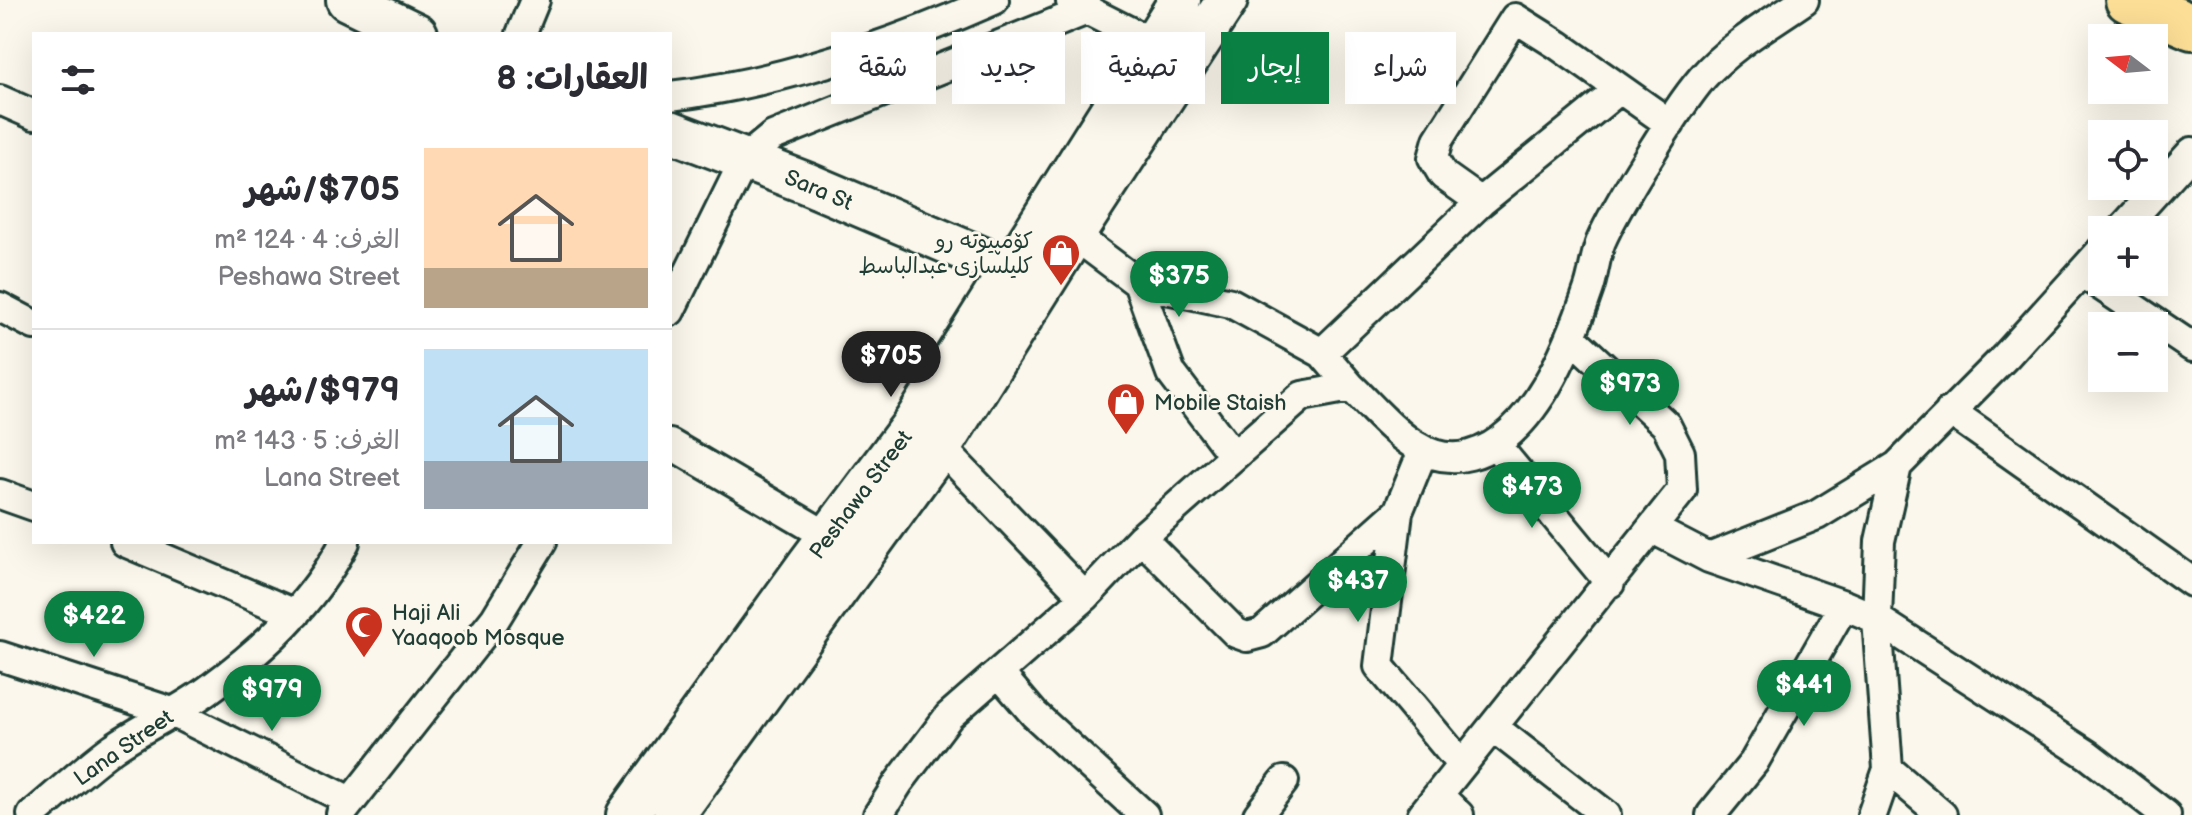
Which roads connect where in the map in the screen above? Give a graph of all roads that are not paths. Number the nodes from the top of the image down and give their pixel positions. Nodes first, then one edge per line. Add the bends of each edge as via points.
1 (347, 0) edge
2 (535, 0) edge
3 (994, 0) edge
4 (1180, 0) edge
5 (1227, 0) edge
6 (1804, 0) edge
7 (2128, 0) edge
8 (1077, 5) edge
9 (2192, 27) edge
10 (413, 32) edge
11 (522, 32) edge
12 (1130, 32) edge
13 (1159, 32) edge
14 (1620, 89) junction
15 (672, 96) edge
16 (0, 100) edge
17 (1114, 104) edge
18 (32, 114) edge
19 (1670, 124) junction
20 (672, 132) edge
21 (2192, 152) edge
22 (745, 159) junction
23 (1481, 202) junction
24 (2134, 216) edge
25 (1074, 235) junction
26 (2088, 266) edge
27 (1011, 270) junction
28 (2082, 273) junction
29 (1138, 283) junction
30 (0, 307) edge
31 (672, 307) edge
32 (32, 324) edge
33 (1572, 338) junction
34 (2192, 347) edge
35 (1322, 353) junction
36 (1351, 387) junction
37 (1950, 411) junction
38 (928, 434) junction
39 (1495, 444) junction
40 (672, 445) edge
41 (1423, 451) junction
42 (1233, 455) junction
43 (1897, 466) junction
44 (0, 494) edge
45 (32, 505) edge
46 (1398, 512) junction
47 (1653, 529) junction
48 (829, 537) junction
49 (1141, 538) junction
50 (130, 544) edge
51 (344, 544) edge
52 (541, 544) edge
53 (1709, 558) junction
54 (2192, 582) edge
55 (1610, 583) junction
56 (1085, 597) junction
57 (1844, 605) junction
58 (295, 614) junction
59 (1877, 619) junction
60 (0, 656) edge
61 (999, 673) junction
62 (172, 712) junction
63 (1493, 727) junction
64 (1461, 764) junction
65 (1888, 769) junction
66 (1284, 781) dead end
67 (1430, 805) edge
68 (345, 808) edge
69 (1130, 810) edge
70 (32, 815) edge
71 (627, 815) edge
72 (674, 815) edge
73 (878, 815) edge
74 (1258, 815) edge
75 (1459, 815) edge
76 (1606, 815) edge
77 (1711, 815) edge
78 (1872, 815) edge
79 (1942, 815) edge
80 (2166, 815) edge

1 - 10 main road
2 - 11 street
3 - 15 street via 816,65
4 - 13 main road, Peshawa Street
5 - 25 main road, Peshawa Street
6 - 19 street via 1723,58
7 - 9 highway
8 - 12 street
8 - 22 street via 773,136
14 - 19 street
14 - 23 street
14 - 23 street via 1515,18 1438,140 1433,158 1443,175
16 - 18 street
17 - 27 main road, Peshawa Street
19 - 33 street via 1600,243
20 - 22 main road, Sara St
21 - 24 street
22 - 27 main road, Sara St
22 - 31 street
23 - 35 street
25 - 29 street
25 - 38 main road, Peshawa Street
26 - 28 street
27 - 38 main road, Peshawa Street
28 - 34 street
28 - 37 street
29 - 35 street via 1231,303
29 - 42 street via 1171,373
30 - 32 street
33 - 39 street via 1543,391
33 - 47 street via 1666,425 1680,453 1682,490
35 - 36 street
36 - 41 street
36 - 42 street via 1302,396
37 - 43 street
37 - 54 street
38 - 48 main road, Peshawa Street
38 - 56 street
38 - 72 main road, Peshawa Street
39 - 41 street via 1448,458
39 - 55 street
40 - 48 street
41 - 46 street
42 - 49 street
43 - 53 street via 1817,515
43 - 59 street via 1880,541
44 - 45 street
46 - 49 street via 1262,633 1247,637 1236,633
46 - 64 street via 1379,666
47 - 53 street
47 - 55 street
48 - 71 main road, Peshawa Street
49 - 56 street
50 - 58 street
51 - 58 street, Lana Street
52 - 68 street via 495,619
53 - 57 street
55 - 63 street
56 - 61 street
57 - 59 street
57 - 77 street via 1754,762
58 - 62 street, Lana Street via 206,692
59 - 65 street
59 - 80 street via 2088,755
60 - 62 street
61 - 69 street
61 - 73 street via 949,716
62 - 68 street
62 - 70 street, Lana Street via 112,749
63 - 64 street
63 - 76 street
64 - 67 street
65 - 78 street
65 - 79 street
66 - 74 street
67 - 75 street

